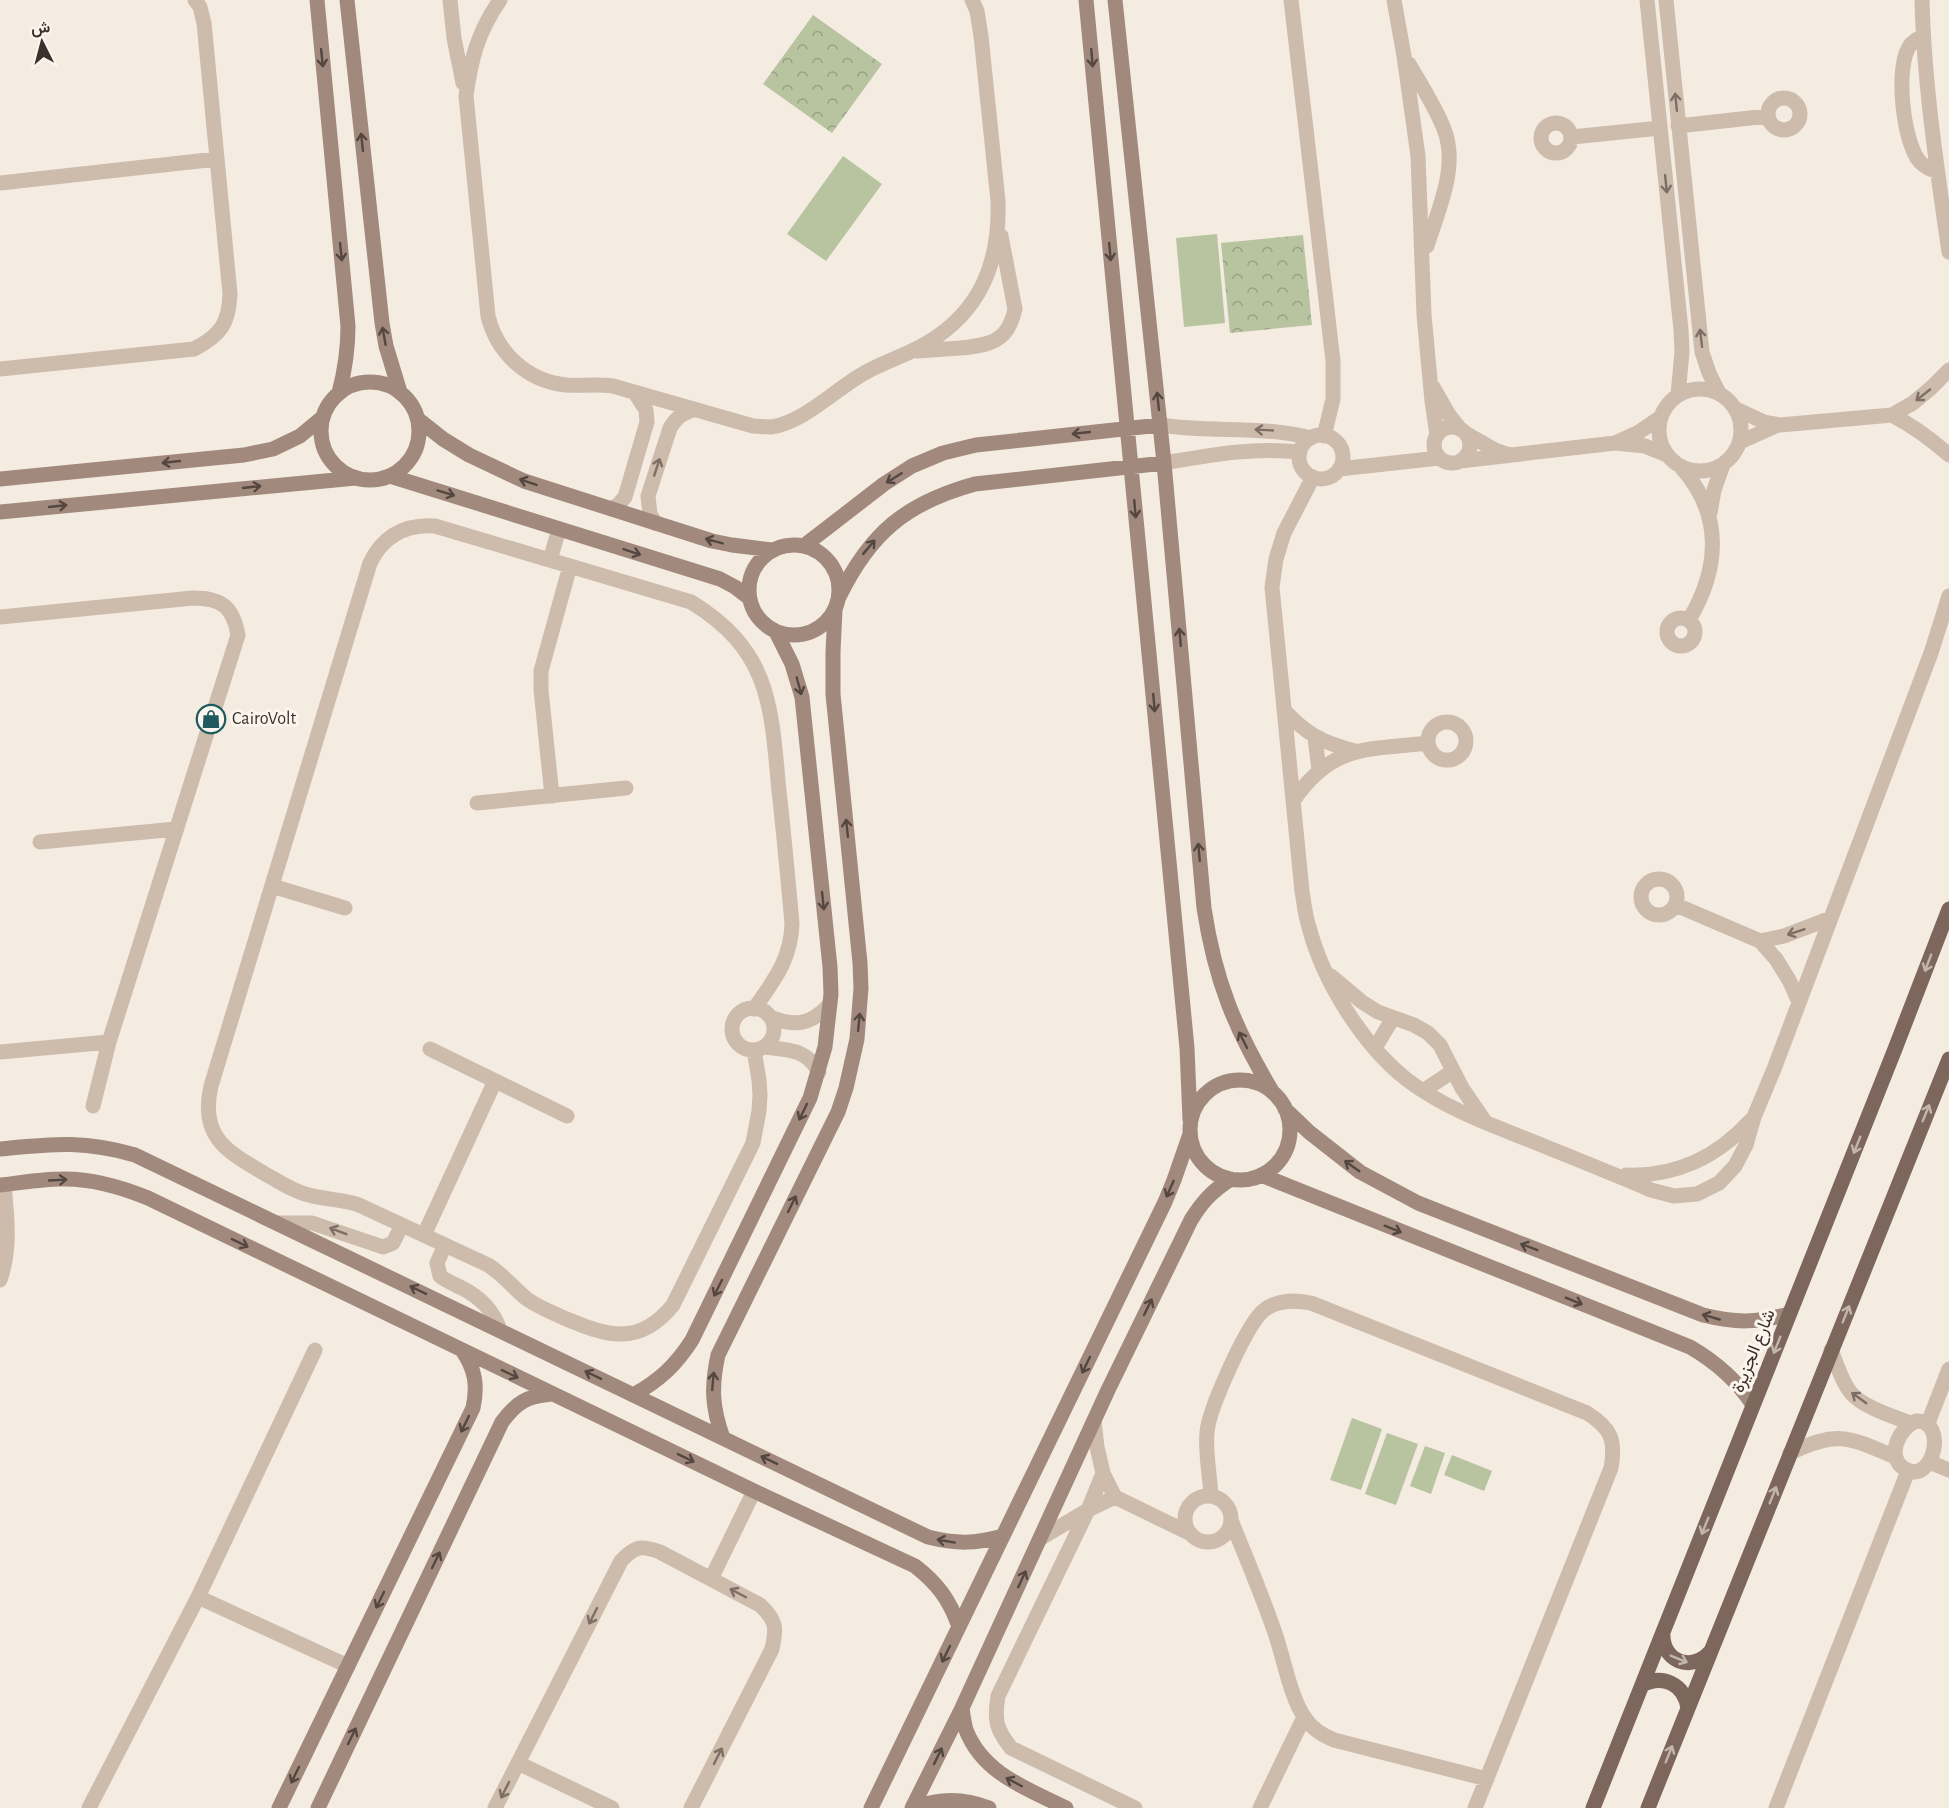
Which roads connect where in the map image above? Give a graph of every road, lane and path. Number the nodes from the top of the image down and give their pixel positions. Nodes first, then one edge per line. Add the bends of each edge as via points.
1 (195, 0) edge
2 (317, 0) edge
3 (347, 0) edge
4 (450, 0) edge
5 (500, 0) edge
6 (1086, 0) edge
7 (1114, 0) edge
8 (1291, 0) edge
9 (1394, 0) edge
10 (1647, 0) edge
11 (1665, 0) edge
12 (1923, 0) edge
13 (975, 4) edge
14 (1923, 37) junction
15 (1404, 56) junction
16 (466, 96) junction
17 (1437, 113) junction
18 (1768, 116) dead end
19 (1414, 122) junction
20 (1678, 126) junction
21 (1660, 128) junction
22 (1572, 137) dead end
23 (217, 159) junction
24 (1937, 171) junction
25 (0, 183) edge
26 (1420, 183) junction
27 (1445, 188) junction
28 (999, 226) junction
29 (1949, 252) edge
30 (1423, 257) junction
31 (909, 351) junction
32 (0, 369) edge
33 (1949, 370) edge
34 (1431, 384) junction
35 (400, 392) junction
36 (339, 393) junction
37 (635, 393) junction
38 (1719, 393) junction
39 (1678, 395) junction
40 (1736, 409) junction
41 (693, 410) junction
42 (1892, 415) junction
43 (323, 417) junction
44 (1661, 417) junction
45 (418, 420) junction
46 (1160, 424) junction
47 (1780, 425) junction
48 (1127, 428) junction
49 (1464, 432) junction
50 (1437, 435) junction
51 (1318, 437) junction
52 (1740, 442) junction
53 (1615, 443) junction
54 (1299, 452) junction
55 (1510, 455) junction
56 (1667, 455) junction
57 (1949, 455) edge
58 (1439, 459) junction
59 (1460, 461) junction
60 (1164, 463) junction
61 (1723, 465) junction
62 (1131, 466) junction
63 (1681, 467) junction
64 (1339, 469) junction
65 (390, 476) junction
66 (1313, 477) junction
67 (357, 478) junction
68 (0, 479) edge
69 (611, 509) junction
70 (0, 512) edge
71 (1709, 516) junction
72 (655, 523) junction
73 (559, 529) junction
74 (805, 545) junction
75 (772, 550) junction
76 (550, 560) junction
77 (570, 566) junction
78 (1949, 596) edge
79 (748, 597) junction
80 (837, 603) junction
81 (0, 617) edge
82 (1689, 620) dead end
83 (777, 632) junction
84 (1284, 710) junction
85 (1315, 738) junction
86 (1428, 743) dead end
87 (1355, 751) junction
88 (1319, 770) junction
89 (626, 788) dead end
90 (552, 796) junction
91 (1293, 801) junction
92 (477, 803) dead end
93 (176, 829) junction
94 (40, 842) dead end
95 (272, 886) junction
96 (1676, 905) dead end
97 (345, 908) dead end
98 (1949, 909) edge
99 (1831, 918) junction
100 (1760, 941) junction
101 (1327, 973) junction
102 (1799, 1002) junction
103 (830, 1004) junction
104 (754, 1008) junction
105 (770, 1017) junction
106 (1393, 1018) junction
107 (109, 1042) junction
108 (1375, 1048) junction
109 (430, 1049) dead end
110 (759, 1049) junction
111 (0, 1052) edge
112 (1949, 1059) edge
113 (1453, 1071) junction
114 (819, 1072) junction
115 (495, 1081) junction
116 (1272, 1091) junction
117 (1424, 1091) junction
118 (93, 1106) dead end
119 (1286, 1109) junction
120 (567, 1116) dead end
121 (1754, 1117) junction
122 (1486, 1123) junction
123 (1190, 1127) junction
124 (0, 1149) edge
125 (1261, 1175) junction
126 (1617, 1175) junction
127 (1230, 1179) junction
128 (2, 1185) edge
129 (279, 1223) junction
130 (402, 1225) junction
131 (424, 1235) junction
132 (4, 1237) edge
133 (445, 1245) junction
134 (0, 1280) edge
135 (1789, 1314) junction
136 (500, 1330) junction
137 (315, 1350) dead end
138 (462, 1350) junction
139 (1831, 1350) junction
140 (1949, 1369) edge
141 (552, 1394) junction
142 (633, 1395) junction
143 (1753, 1405) junction
144 (1094, 1421) junction
145 (1910, 1423) junction
146 (1928, 1423) junction
147 (723, 1438) junction
148 (1944, 1444) edge
149 (1790, 1453) junction
150 (1895, 1457) junction
151 (1932, 1463) junction
152 (1949, 1470) edge
153 (1908, 1471) junction
154 (1103, 1473) junction
155 (754, 1491) junction
156 (1211, 1496) junction
157 (1115, 1497) junction
158 (1088, 1510) junction
159 (1231, 1520) junction
160 (1191, 1534) junction
161 (1003, 1536) junction
162 (1041, 1538) junction
163 (711, 1579) junction
164 (198, 1597) junction
165 (959, 1627) junction
166 (1663, 1632) junction
167 (1710, 1652) junction
168 (348, 1666) junction
169 (1642, 1685) junction
170 (962, 1708) junction
171 (1688, 1708) junction
172 (1304, 1717) junction
173 (518, 1763) junction
174 (1487, 1779) junction
175 (89, 1808) edge
176 (279, 1808) edge
177 (318, 1808) edge
178 (495, 1808) edge
179 (612, 1808) edge
180 (691, 1808) edge
181 (871, 1808) edge
182 (913, 1808) edge
183 (989, 1808) edge
184 (1066, 1808) edge
185 (1135, 1808) edge
186 (1260, 1808) edge
187 (1475, 1808) edge
188 (1593, 1808) edge
189 (1648, 1808) edge
190 (1776, 1808) edge

1 - 23 street via 204,22
2 -> 36 street via 348,326 345,371
35 -> 3 street via 382,323
4 - 16 street
5 - 16 street via 477,41
6 -> 48 street
46 -> 7 street
8 - 51 street via 1333,361 1333,399
9 - 15 street
10 - 21 street
20 -> 11 street
12 - 14 street
13 - 28 street
14 - 24 street
14 - 24 street via 1913,42 1907,52 1902,102 1917,158
15 - 17 street
15 - 19 street
16 - 37 street via 492,333 522,369 543,379 566,385 613,386
17 - 19 street
17 - 27 street via 1449,148
18 - 20 street
19 - 26 street
38 -> 20 street via 1702,352
21 - 22 street
21 -> 39 street via 1681,330
23 - 25 street
23 - 32 street via 229,312 210,341 194,349
24 - 29 street
26 - 27 street
26 - 30 street
27 - 30 street
28 - 31 street via 996,250 978,295 945,331
28 - 31 street via 1015,309 1008,329 982,346
30 - 34 street
31 - 41 street via 861,375 787,423 753,426
33 -> 42 street
34 - 49 street
34 - 50 street
35 - 36 street via 386,384 370,382
35 - 45 street via 412,404
36 - 43 street
37 - 41 street
37 - 69 street via 646,410 647,422 625,497
38 - 39 street via 1705,389
38 - 40 street
39 - 44 street
40 - 47 street
40 - 52 street via 1741,419
72 -> 41 street via 648,496 670,428 676,418
42 - 47 street
42 - 57 street
43 - 67 street via 321,432 331,461
43 -> 68 street via 300,436 273,449 244,455
44 - 53 street
44 - 56 street via 1661,443
45 - 65 street via 415,453
69 -> 45 street via 524,482 443,439
46 - 48 street
51 -> 46 street
46 - 60 street
47 - 52 street
48 - 62 street
48 -> 74 street via 976,445 943,453 884,484
49 - 50 street via 1452,427
49 - 55 street
49 - 59 street via 1470,450
50 - 58 street via 1433,443
51 - 54 street via 1304,444
51 - 64 street via 1332,439 1339,445
52 - 61 street
53 - 55 street
53 - 56 street
54 - 60 street via 1240,451
54 - 66 street via 1302,468
55 - 59 street
56 - 63 street
58 - 59 street via 1453,464
58 - 64 street
60 - 62 street
116 -> 60 street via 1227,1004 1209,940
61 - 63 street via 1695,471
61 - 71 street
80 -> 62 street via 865,552 903,515 925,502 975,484
62 -> 123 street via 1187,1048
63 - 71 street via 1699,489
64 - 66 street via 1328,478
65 - 67 street via 374,480
65 -> 73 street
66 - 84 street via 1284,533 1272,587
70 -> 67 street
69 - 72 street
71 - 82 street via 1710,570
75 -> 72 street via 712,541
73 - 76 street
73 -> 79 street via 720,579
74 - 75 street via 788,544
74 - 80 street via 818,550 836,571 840,584
75 - 79 street via 758,562 749,578
76 - 77 street
76 - 95 street via 435,526 411,526 381,544 370,563
77 - 90 street via 541,671
77 - 104 street via 691,602 730,632 762,680 772,716 792,923 784,964
78 - 99 street
79 - 83 street via 753,612
80 - 83 street via 825,623 810,633 793,636
147 -> 80 street via 712,1397 718,1355 838,1112 857,1039 860,963 833,694
81 - 93 street via 193,598 210,598 225,606 235,619 238,636
83 -> 103 street via 802,697 830,967
84 - 85 street
84 - 91 street
85 - 87 street
85 - 88 street
86 - 87 street
87 - 88 street
88 - 91 street
89 - 90 street
90 - 92 street
91 - 101 street via 1308,927
93 - 94 street
93 - 107 street
95 - 97 street
95 - 130 street via 209,1097 213,1130 234,1156 292,1189 350,1201
96 - 100 street
98 -> 135 main road, شارع الجزيرة
99 -> 100 street
99 - 102 street
100 - 102 street via 1776,959
101 - 106 street via 1362,1002
101 - 108 street via 1340,1000
102 - 121 street
103 - 105 street via 804,1022 783,1022
103 - 114 street
104 - 105 street
104 - 110 street via 737,1016 732,1032 737,1043 747,1050
105 - 110 street via 774,1033
106 - 108 street
106 - 113 street via 1428,1033 1440,1045
107 - 111 street
107 - 118 street
108 - 117 street
109 - 115 street
110 - 114 street via 802,1054
110 - 133 street via 760,1095 753,1143 673,1305 652,1324 622,1334 590,1329 535,1305 497,1270
139 -> 112 main road
113 - 117 street
113 - 122 street
114 -> 142 street via 692,1341 668,1372
115 - 120 street
115 - 131 street
116 - 119 street
116 - 123 street via 1245,1080 1216,1085 1195,1106
117 - 122 street
119 - 125 street via 1290,1124 1284,1154
135 -> 119 street via 1746,1322 1703,1315 1418,1203 1360,1172
121 - 126 street via 1730,1141 1693,1164 1643,1176
121 - 126 street via 1735,1166 1719,1184 1697,1194 1674,1196
122 - 126 street
123 - 127 street via 1193,1150 1202,1164
123 -> 161 street via 1165,1202
124 - 129 street via 55,1143 109,1148 160,1166
125 - 127 street
125 -> 143 street via 1689,1347 1726,1371
144 -> 127 street via 1191,1220 1208,1196
128 - 132 street
128 -> 138 street via 62,1179 128,1190
130 -> 129 street via 393,1243 383,1247 312,1223
136 -> 129 street
130 - 131 street
131 - 133 street
132 - 134 street via 6,1256
133 - 136 street via 437,1263 440,1276 485,1303
135 -> 143 main road, شارع الجزيرة
142 -> 136 street
137 - 164 street
138 -> 141 street
138 -> 168 street via 475,1378 473,1408
145 -> 139 street via 1852,1395
139 - 149 main road
140 - 146 street
141 -> 155 street
177 -> 141 street via 502,1422 523,1401
142 - 147 street
143 -> 166 main road, شارع الجزيرة
144 - 154 street
144 - 162 street
145 - 146 street
145 - 150 street via 1903,1430
146 - 148 street
161 -> 147 street via 966,1543 928,1537
148 - 151 street
149 - 150 street via 1812,1442 1839,1438
167 -> 149 main road
150 - 153 street
151 - 152 street
151 - 153 street via 1921,1471
153 - 190 street
154 - 157 street
154 - 158 street
155 - 163 street
155 - 165 street via 915,1566 943,1592
156 - 159 street via 1226,1504
156 - 160 street via 1196,1500 1186,1512
156 - 174 street via 1207,1433 1210,1416 1253,1321 1279,1302 1311,1303 1587,1413 1601,1422 1611,1436 1611,1468
157 - 158 street
157 - 160 street
158 - 162 street
158 - 185 street via 998,1696 995,1714 999,1733 1011,1748
159 - 160 street via 1220,1539 1205,1542
159 - 172 street
161 - 165 street
170 -> 162 street
163 -> 173 street via 660,1552 645,1547 631,1550 621,1561
180 -> 163 street via 772,1648 776,1632 772,1617 760,1605
164 - 168 street
164 - 175 street
165 -> 181 street
166 -> 167 main road via 1667,1652 1678,1661 1699,1661
166 - 169 main road, شارع الجزيرة
167 - 171 main road
168 -> 176 street
169 - 171 main road via 1654,1680 1668,1681 1680,1689
169 - 188 main road, شارع الجزيرة
182 -> 170 street
184 -> 170 street via 989,1766 975,1749
189 -> 171 main road
172 - 174 street via 1322,1735 1334,1740
172 - 186 street
173 -> 178 street
173 - 179 street
174 - 187 street
182 - 183 street via 949,1799

